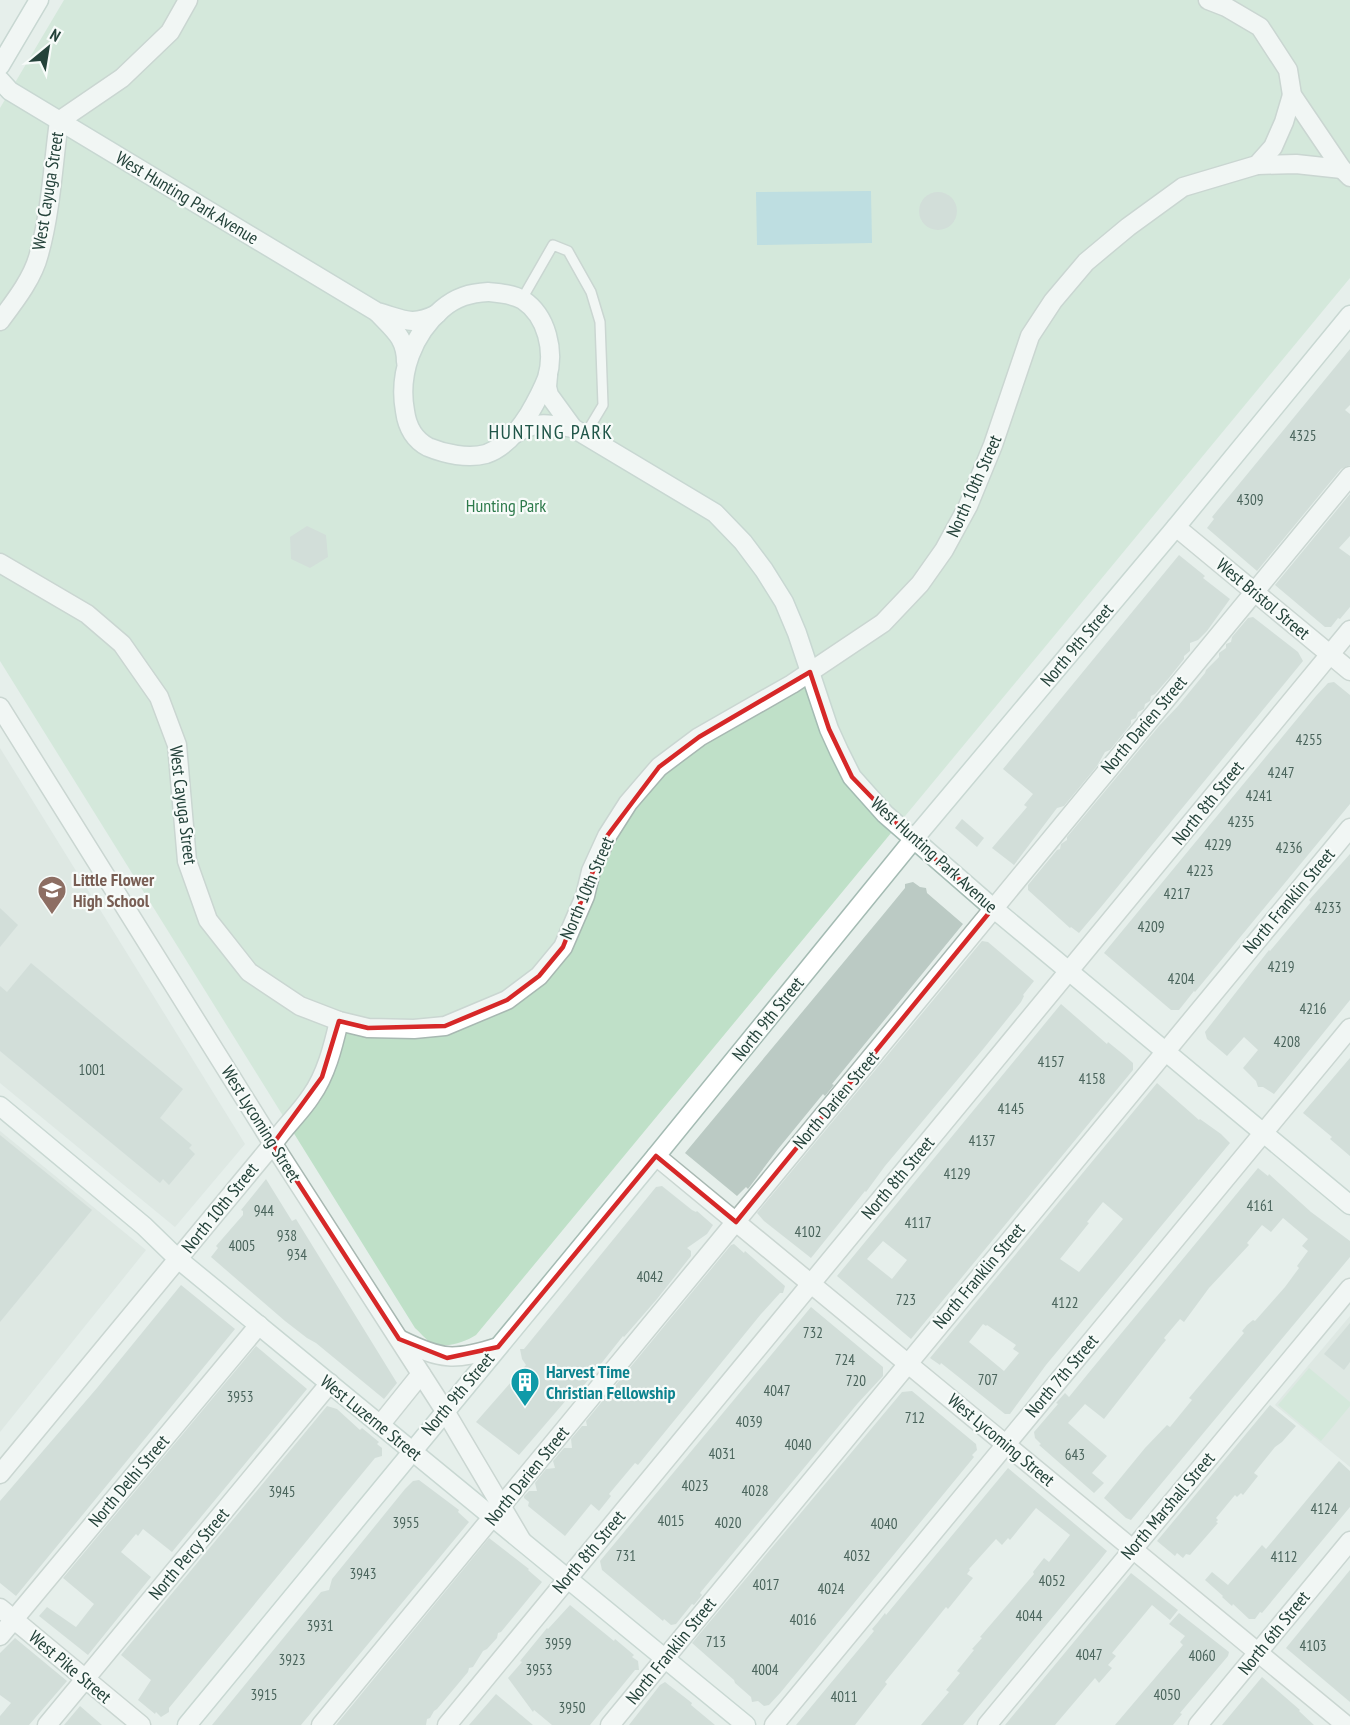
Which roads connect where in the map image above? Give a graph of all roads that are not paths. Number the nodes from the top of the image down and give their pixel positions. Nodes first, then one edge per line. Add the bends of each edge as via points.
1 (39, 0) edge
2 (188, 0) edge
3 (1208, 0) edge
4 (0, 66) edge
5 (0, 80) edge
6 (1292, 94) junction
7 (59, 122) junction
8 (1257, 165) junction
9 (1346, 173) edge
10 (522, 299) junction
11 (377, 312) junction
12 (437, 314) junction
13 (1350, 315) edge
14 (0, 321) edge
15 (406, 366) junction
16 (548, 375) junction
17 (579, 432) junction
18 (513, 435) junction
19 (1350, 476) edge
20 (1176, 527) junction
21 (0, 563) edge
22 (1254, 592) junction
23 (1350, 630) edge
24 (1330, 654) junction
25 (1350, 671) edge
26 (810, 672) junction
27 (0, 708) edge
28 (1350, 828) edge
29 (913, 840) junction
30 (993, 908) junction
31 (1069, 970) junction
32 (339, 1022) junction
33 (1350, 1028) edge
34 (1165, 1050) junction
35 (0, 1106) edge
36 (1263, 1133) junction
37 (273, 1144) junction
38 (656, 1156) junction
39 (1350, 1205) edge
40 (736, 1222) junction
41 (178, 1259) junction
42 (811, 1284) junction
43 (1350, 1288) edge
44 (259, 1325) junction
45 (399, 1339) junction
46 (498, 1347) junction
47 (907, 1363) junction
48 (421, 1374) junction
49 (330, 1383) junction
50 (445, 1411) junction
51 (380, 1425) junction
52 (1006, 1444) junction
53 (411, 1450) junction
54 (0, 1474) edge
55 (498, 1512) junction
56 (1350, 1541) edge
57 (1132, 1549) junction
58 (567, 1578) junction
59 (7, 1614) edge
60 (0, 1636) edge
61 (1258, 1653) junction
62 (665, 1658) junction
63 (85, 1679) junction
64 (47, 1725) edge
65 (141, 1725) edge
66 (187, 1725) edge
67 (321, 1725) edge
68 (447, 1725) edge
69 (610, 1725) edge
70 (746, 1725) edge
71 (774, 1725) edge
72 (987, 1725) edge
73 (1198, 1725) edge
74 (1346, 1725) edge

1 - 4 street
2 - 7 street, West Cayuga Street via 170,33 122,78
3 - 6 street via 1260,27 1288,70
5 - 7 street, West Hunting Park Avenue via 10,91
6 - 8 street via 1273,147
6 - 9 street
7 - 11 street, West Hunting Park Avenue
7 - 14 street, West Cayuga Street via 39,255
8 - 9 street, North 10th Street via 1296,164
8 - 26 street, North 10th Street via 1183,187 1086,262 1030,336 993,445 968,506 944,550 920,584 883,623
10 - 12 street, West Hunting Park Avenue via 488,292 470,294 455,299
10 - 16 street, West Hunting Park Avenue via 542,321 548,339
10 - 17 lane via 553,245 568,251 591,291 600,322 603,405
11 - 12 street, West Hunting Park Avenue via 414,322
11 - 15 street, West Hunting Park Avenue via 403,340
12 - 15 street, West Hunting Park Avenue via 421,334
13 - 20 street, North 9th Street
15 - 18 street, West Hunting Park Avenue via 403,401 411,432 421,443 454,455 486,454
16 - 17 street, West Hunting Park Avenue via 549,395
16 - 18 street, West Hunting Park Avenue
17 - 18 street, West Hunting Park Avenue via 546,423 533,424
17 - 26 street, West Hunting Park Avenue via 715,513 743,542 784,602
19 - 22 street, North Darien Street
20 - 22 street, West Bristol Street
20 - 29 street, North 9th Street
21 - 32 street, West Cayuga Street via 87,614 122,644 159,698 177,745 187,861 208,920 249,972 300,1006
22 - 24 street, West Bristol Street
22 - 30 street, North Darien Street
23 - 24 street, North 8th Street
24 - 25 street, West Bristol Street
24 - 31 street, North 8th Street
26 - 29 street, West Hunting Park Avenue via 829,729 852,777
26 - 32 street, North 10th Street via 699,737 659,767 628,803 608,836 562,947 539,976 507,1000 445,1026 368,1028
27 - 37 street, West Lycoming Street
28 - 34 street, North Franklin Street
29 - 30 street, West Hunting Park Avenue
29 - 38 street, North 9th Street
30 - 31 street, West Hunting Park Avenue
30 - 40 street, North Darien Street
31 - 34 street, West Hunting Park Avenue
31 - 42 street, North 8th Street
32 - 37 street, North 10th Street via 322,1077
33 - 36 street, North 7th Street
34 - 36 street, West Hunting Park Avenue
34 - 47 street, North Franklin Street
35 - 41 street, West Luzerne Street
36 - 39 street, West Hunting Park Avenue
36 - 52 street, North 7th Street
37 - 41 street, North 10th Street
37 - 45 street, West Lycoming Street
38 - 40 street, West Lycoming Street
38 - 46 street, North 9th Street
40 - 42 street, West Lycoming Street
40 - 55 street, North Darien Street
41 - 44 street, West Luzerne Street
41 - 54 street, North 10th Street
42 - 47 street, West Lycoming Street
42 - 58 street, North 8th Street
43 - 57 street, North Marshall Street
44 - 49 street, West Luzerne Street
44 - 59 street, North Delhi Street
45 - 46 street via 447,1358
45 - 48 street, West Lycoming Street
46 - 50 street, North 9th Street
47 - 52 street, West Lycoming Street
47 - 62 street, North Franklin Street
48 - 50 street, West Lycoming Street
48 - 51 street
49 - 51 street, West Luzerne Street
49 - 63 street, North Percy Street
50 - 53 street, North 9th Street
50 - 55 street, West Lycoming Street
51 - 53 street, West Luzerne Street
52 - 57 street, West Lycoming Street
52 - 71 street, North 7th Street
53 - 55 street, West Luzerne Street
53 - 66 street, North 9th Street
55 - 58 street, West Luzerne Street via 522,1541
55 - 67 street, North Darien Street
56 - 61 street, North 6th Street
57 - 61 street, West Lycoming Street
57 - 72 street, North Marshall Street
58 - 62 street, West Luzerne Street
58 - 68 street, North 8th Street
59 - 60 street, North Delhi Street
59 - 63 street, West Pike Street
61 - 73 street, North 6th Street
61 - 74 street, West Lycoming Street
62 - 69 street, North Franklin Street
62 - 70 street, West Luzerne Street
63 - 64 street, North Percy Street
63 - 65 street, West Pike Street

